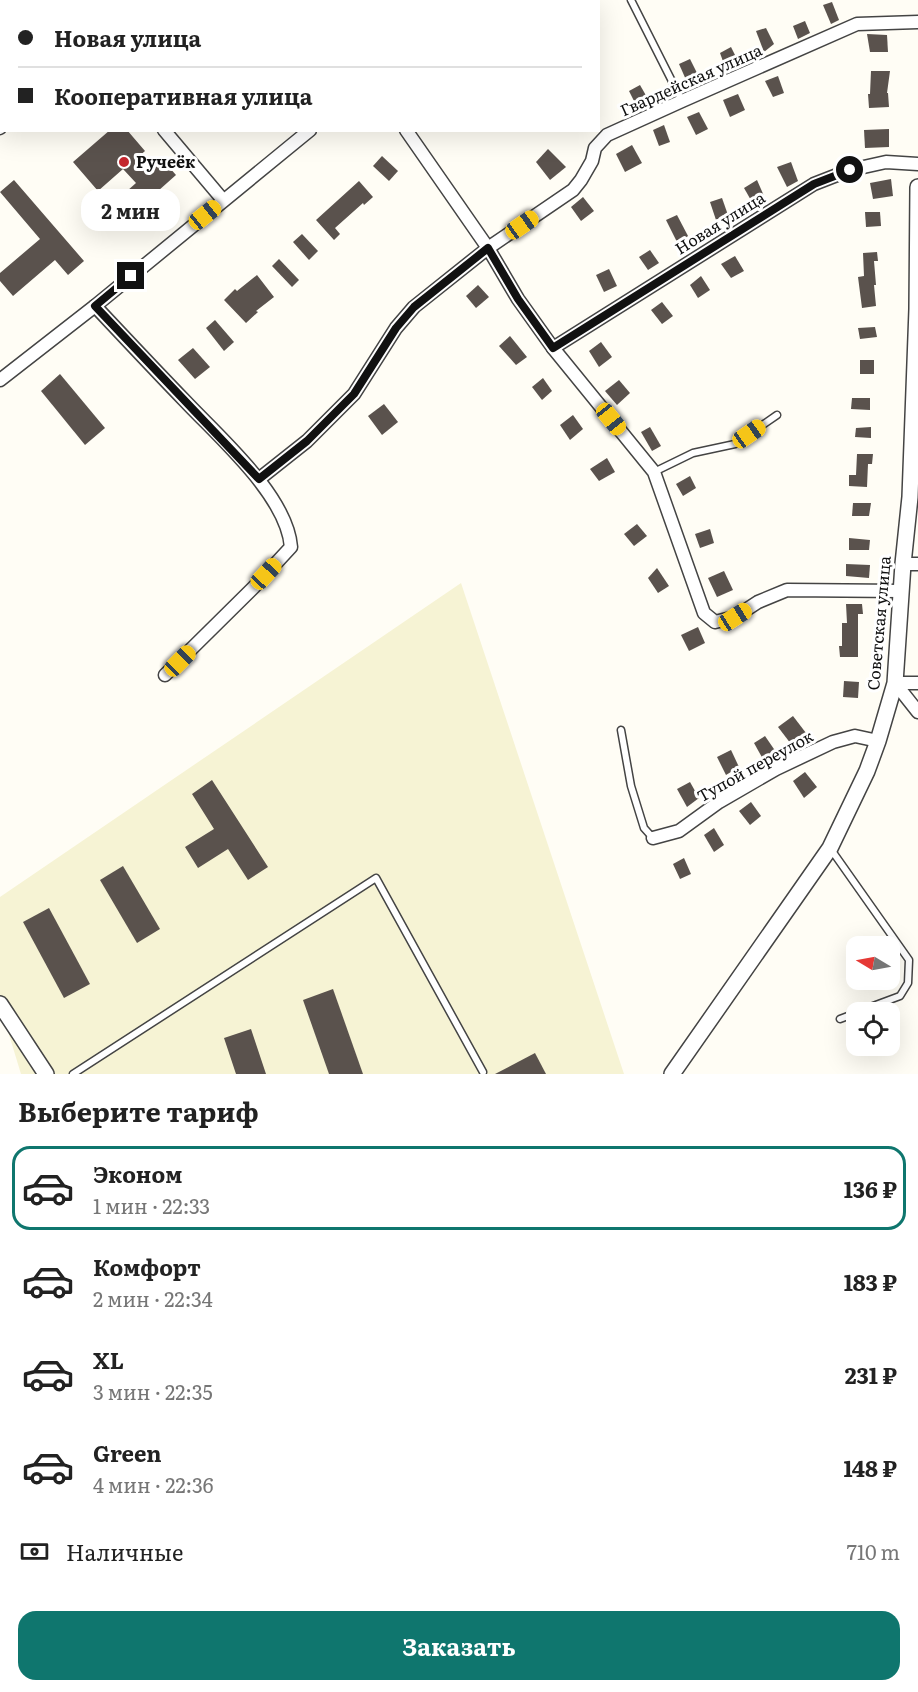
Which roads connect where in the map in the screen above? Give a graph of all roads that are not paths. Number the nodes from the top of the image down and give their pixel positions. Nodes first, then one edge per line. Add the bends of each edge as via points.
1 (631, 0) edge
2 (918, 22) edge
3 (682, 101) junction
4 (166, 132) edge
5 (308, 132) edge
6 (407, 132) edge
7 (918, 164) edge
8 (918, 187) edge
9 (223, 200) junction
10 (488, 248) junction
11 (95, 306) junction
12 (918, 309) edge
13 (553, 348) junction
14 (0, 380) edge
15 (777, 415) dead end
16 (654, 472) junction
17 (259, 479) junction
18 (910, 564) edge
19 (902, 591) junction
20 (165, 675) dead end
21 (895, 683) junction
22 (918, 683) edge
23 (918, 712) edge
24 (621, 730) dead end
25 (878, 741) junction
26 (653, 838) joint
27 (830, 848) junction
28 (885, 1002) edge
29 (0, 1004) edge
30 (846, 1017) edge
31 (840, 1019) dead end
32 (483, 1072) dead end
33 (46, 1074) edge
34 (73, 1074) edge
35 (672, 1074) edge

1 - 3 lane
2 - 3 street, Гвардейская улица via 857,24
3 - 10 street, Гвардейская улица via 607,135 595,148 592,161 573,190
4 - 9 street
5 - 9 street
6 - 10 street
7 - 13 street, Новая улица via 886,162 814,184
8 - 12 street, Советская улица
9 - 11 street
10 - 13 street
10 - 17 street, Гвардейская улица via 414,307 354,394 307,441
11 - 14 street
11 - 17 street
12 - 18 street, Советская улица via 909,497
13 - 16 street
15 - 16 lane via 735,444 693,453
16 - 19 street via 704,614 715,622 735,617 787,590
17 - 20 street via 281,514 291,547
18 - 19 street, Советская улица
19 - 21 street, Советская улица
21 - 22 street
21 - 23 street
21 - 25 street, Советская улица
24 - 26 lane via 631,786 644,828
25 - 26 street, Тупой переулок via 855,736 833,742 719,802 679,831
25 - 27 street, Советская улица
27 - 28 lane via 909,960 908,982 900,996
27 - 35 street, Советская улица
29 - 33 street
30 - 31 lane
32 - 34 lane via 376,878

